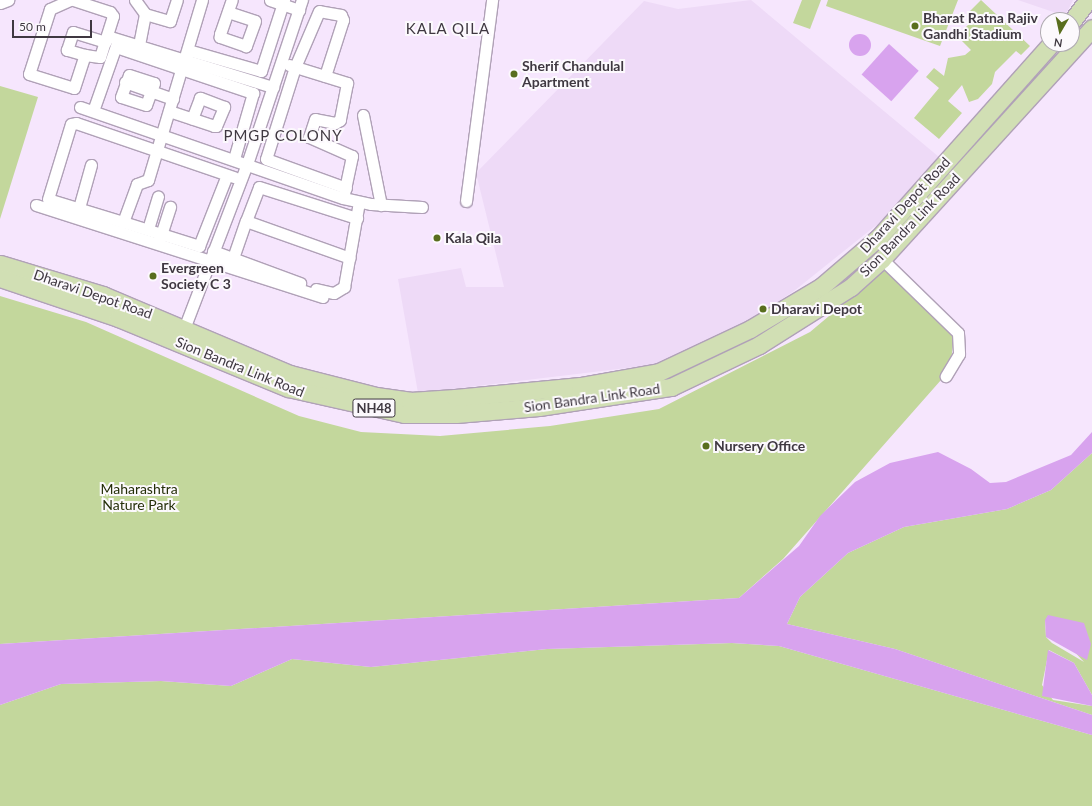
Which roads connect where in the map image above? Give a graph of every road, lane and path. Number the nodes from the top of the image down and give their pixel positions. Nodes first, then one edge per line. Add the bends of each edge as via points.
1 (8, 0) edge
2 (71, 0) edge
3 (135, 0) edge
4 (177, 0) edge
5 (202, 0) edge
6 (232, 0) edge
7 (270, 0) edge
8 (492, 0) edge
9 (1088, 0) edge
10 (0, 2) edge
11 (283, 2) edge
12 (301, 5) edge
13 (145, 8) edge
14 (228, 12) dead end
15 (1079, 12) edge
16 (1091, 33) edge
17 (106, 38) junction
18 (117, 43) junction
19 (139, 45) junction
20 (1044, 52) edge
21 (85, 55) junction
22 (165, 58) junction
23 (185, 60) junction
24 (280, 64) junction
25 (295, 67) junction
26 (325, 76) junction
27 (242, 78) junction
28 (1014, 86) junction
29 (273, 87) junction
30 (151, 92) junction
31 (173, 99) junction
32 (1029, 99) junction
33 (80, 106) dead end
34 (93, 111) junction
35 (170, 111) junction
36 (363, 115) dead end
37 (192, 119) dead end
38 (983, 121) junction
39 (163, 135) junction
40 (996, 135) junction
41 (157, 151) junction
42 (234, 159) junction
43 (247, 164) junction
44 (91, 165) dead end
45 (227, 175) junction
46 (241, 180) junction
47 (344, 193) junction
48 (158, 196) dead end
49 (466, 201) dead end
50 (359, 202) junction
51 (36, 205) dead end
52 (381, 205) junction
53 (170, 207) dead end
54 (422, 207) dead end
55 (78, 213) junction
56 (357, 218) junction
57 (246, 221) junction
58 (123, 222) junction
59 (148, 229) junction
60 (160, 239) junction
61 (214, 251) junction
62 (233, 258) junction
63 (350, 258) junction
64 (882, 258) junction
65 (210, 262) junction
66 (0, 264) edge
67 (0, 278) edge
68 (323, 297) dead end
69 (181, 335) junction
70 (946, 376) dead end

1 - 10 street
2 - 17 street via 113,14
2 - 21 street via 50,9 29,74 74,88
3 - 13 street
4 - 13 street via 170,21
5 - 23 street
6 - 14 street
7 - 11 street
8 - 49 street
9 - 15 main road
11 - 12 street
11 - 27 street via 262,69
12 - 24 street
13 - 19 street
16 - 32 main road, Sion Bandra Link Road
17 - 18 street
17 - 21 street via 99,58
17 - 21 street via 73,32 68,50
18 - 19 street
18 - 22 street
18 - 34 street
19 - 22 street
20 - 28 main road, Dharavi Depot Road
22 - 23 street
23 - 27 street
23 - 31 street
24 - 25 street
24 - 29 street
25 - 26 street
25 - 26 street via 315,12 341,15 343,20
25 - 47 street via 266,159
26 - 47 street via 348,83 342,113 335,123 315,119 309,137 352,156
27 - 29 street
27 - 42 street via 254,96
28 - 32 main road
28 - 38 main road, Dharavi Depot Road
29 - 43 street
30 - 30 street via 125,82 121,97 143,105
30 - 31 street
31 - 35 street
32 - 40 main road, Sion Bandra Link Road
33 - 34 street
34 - 39 street
35 - 37 street
35 - 39 street
36 - 52 street
38 - 40 main road
38 - 69 main road, Dharavi Depot Road via 878,238 822,286 750,329 659,372 580,386 410,401 352,391 290,374
39 - 41 street
39 - 42 street
40 - 64 main road, Sion Bandra Link Road
41 - 45 street
41 - 55 street via 76,123 71,124 48,197
41 - 58 street via 148,180 137,184
42 - 43 street
43 - 46 street
43 - 47 street
44 - 55 street
45 - 46 street
45 - 60 street via 202,245
46 - 61 street
47 - 50 street
48 - 59 street
50 - 52 street
50 - 56 street
51 - 55 street
52 - 54 street
53 - 60 street
55 - 58 street
55 - 60 street
56 - 57 street via 259,187
56 - 63 street
57 - 62 street
57 - 63 street
58 - 59 street
59 - 60 street
60 - 65 street
61 - 62 street
61 - 65 street
62 - 63 street via 334,293 344,287
64 - 69 main road, Sion Bandra Link Road / NH48 via 851,286 759,345 671,387 539,406 428,415 352,404 288,388
64 - 70 street via 958,333 959,354
65 - 68 street
65 - 69 street
66 - 69 main road, Dharavi Depot Road via 103,295
67 - 69 main road, Sion Bandra Link Road / NH48

